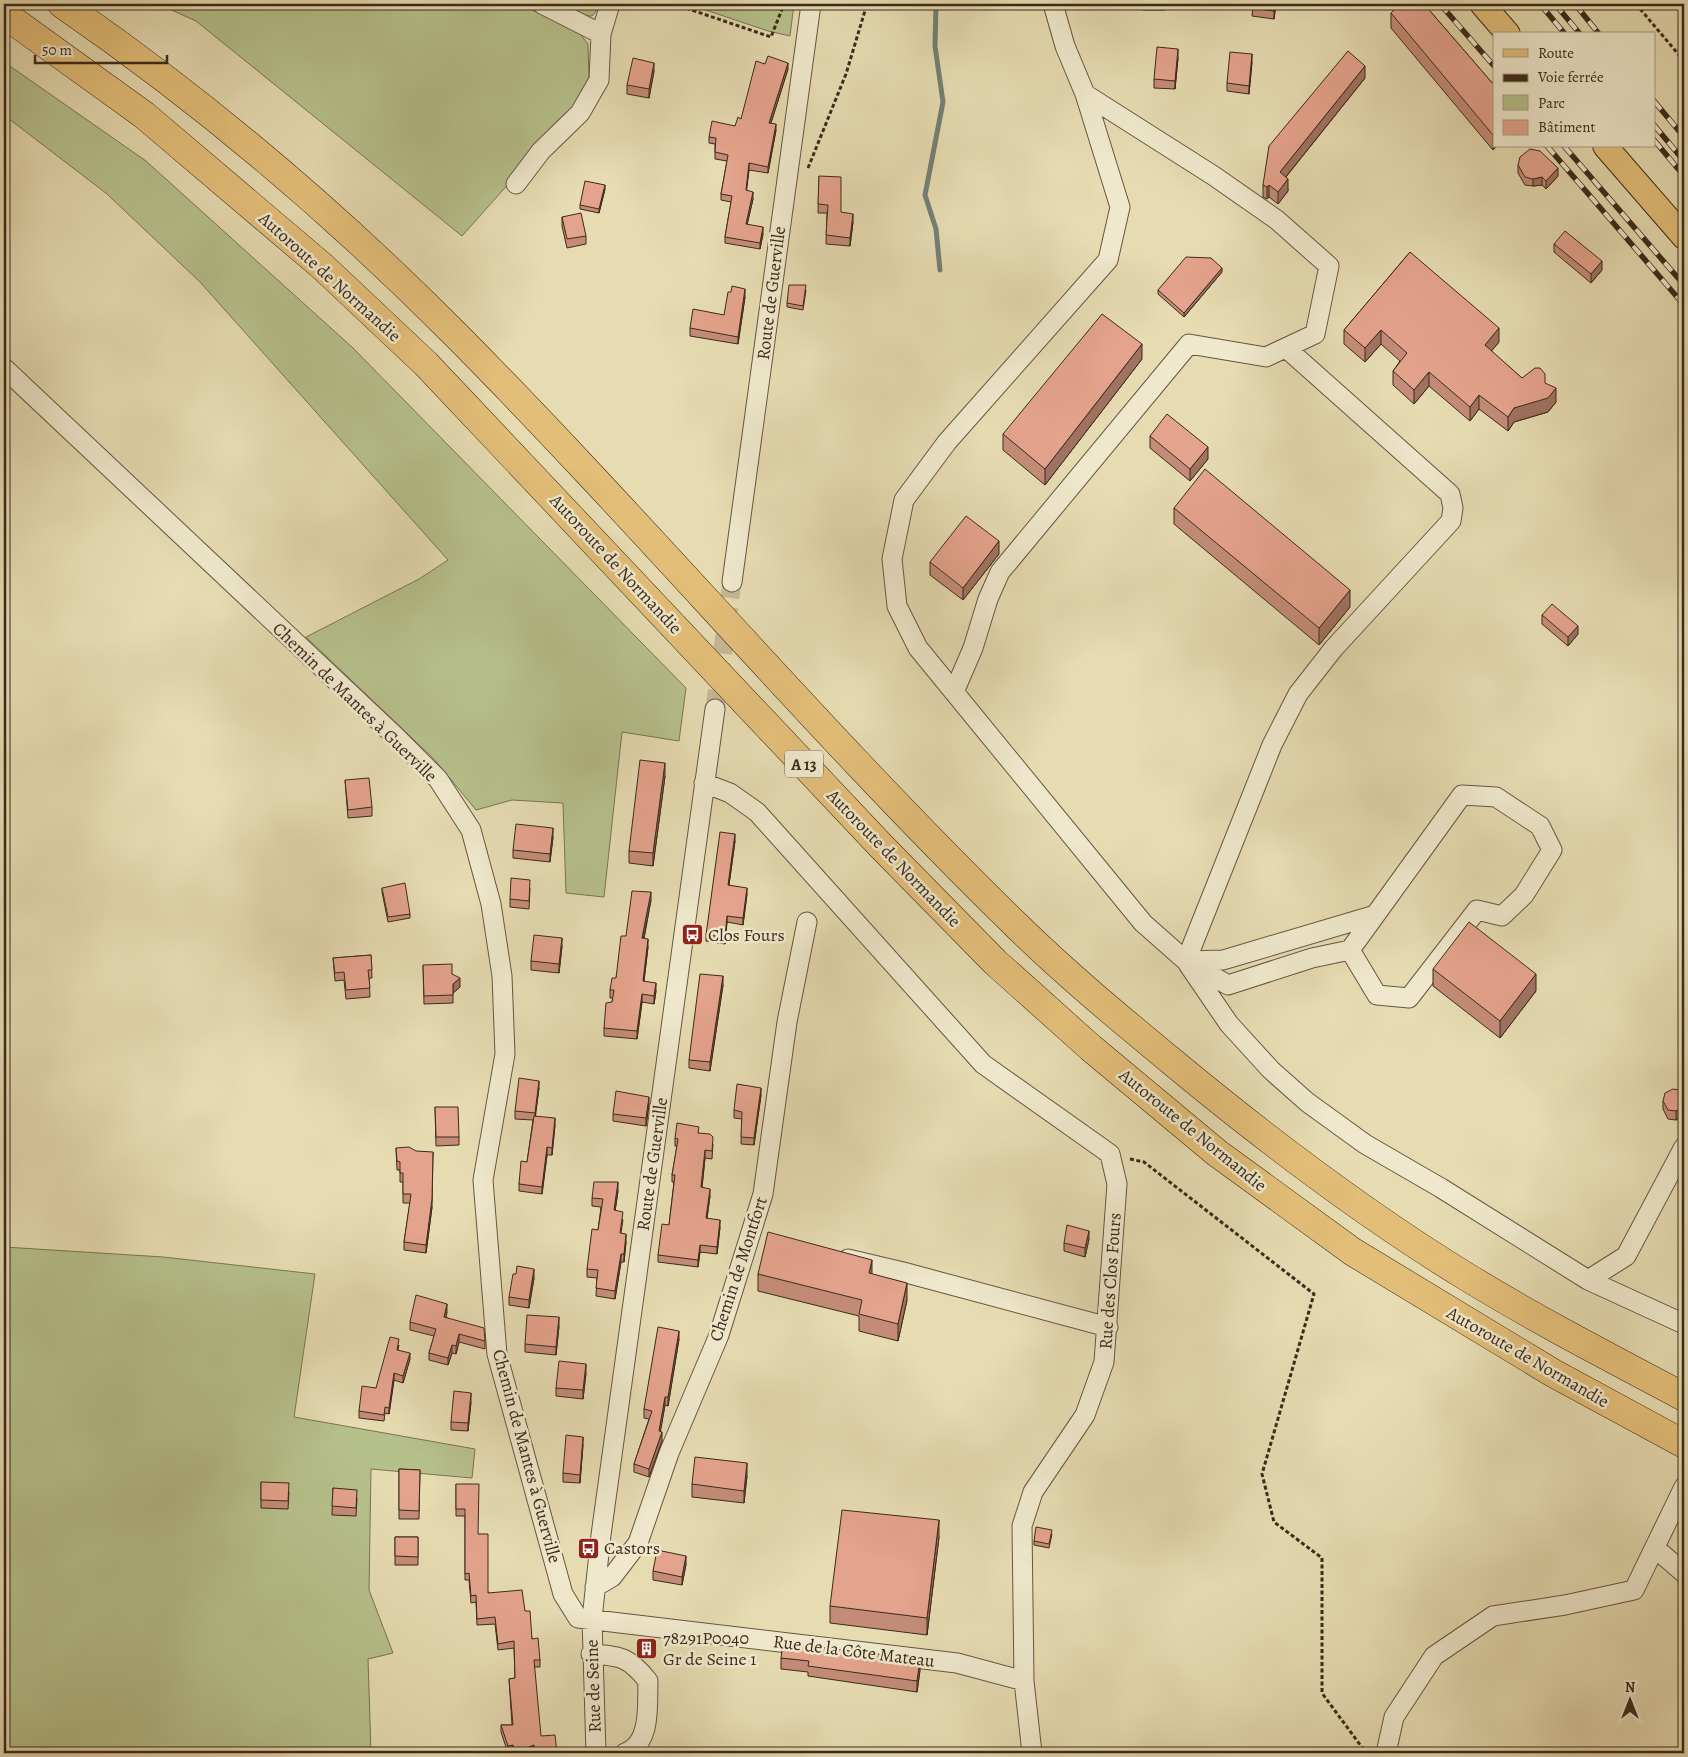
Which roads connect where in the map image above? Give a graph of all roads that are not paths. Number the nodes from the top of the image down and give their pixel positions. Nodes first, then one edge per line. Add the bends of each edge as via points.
1 (62, 4) edge
2 (542, 4) edge
3 (610, 4) edge
4 (811, 4) edge
5 (1054, 4) edge
6 (1482, 4) edge
7 (4, 14) edge
8 (1506, 32) edge
9 (601, 34) junction
10 (1085, 94) junction
11 (1607, 148) edge
12 (516, 184) dead end
13 (1684, 237) edge
14 (1286, 348) junction
15 (4, 368) edge
16 (732, 582) tunnel mouth
17 (954, 692) junction
18 (715, 709) tunnel mouth
19 (704, 783) junction
20 (1376, 914) junction
21 (807, 922) dead end
22 (1350, 950) junction
23 (1186, 961) junction
24 (1684, 1146) edge
25 (834, 1256) edge
26 (1588, 1280) junction
27 (1684, 1324) edge
28 (1108, 1327) junction
29 (1684, 1397) edge
30 (1676, 1440) edge
31 (1684, 1487) edge
32 (1655, 1548) junction
33 (1684, 1573) edge
34 (595, 1587) junction
35 (592, 1619) junction
36 (591, 1654) junction
37 (1024, 1681) junction
38 (596, 1753) edge
39 (625, 1753) edge
40 (1032, 1753) edge
41 (1386, 1753) edge

1 - 29 highway, A 13 via 169,82 249,146 354,238 456,335 651,539 918,827 1019,928 1121,1020 1253,1128 1374,1216 1466,1277
2 - 9 street
3 - 9 street
4 - 16 street, Route de Guerville
5 - 10 street via 1065,46
6 - 8 main road
7 - 30 highway, Autoroute de Normandie / A 13 via 144,115 323,267 405,345 881,846 995,962 1091,1048 1217,1153 1353,1252 1553,1373
9 - 12 street via 599,80 580,113 541,152
10 - 14 street via 1277,220 1329,266 1315,334
10 - 17 street via 1120,207 1108,260 947,442 904,500 892,559 897,606 918,648
11 - 13 main road
14 - 17 street via 1266,357 1189,344 1000,572 988,599 974,648
14 - 23 street via 1450,494 1451,521 1334,648 1298,694 1272,745
15 - 35 street, Chemin de Mantes à Guerville via 396,737 438,780 471,830 490,904 502,976 505,1054 483,1180 498,1354 563,1594 578,1618
17 - 23 street via 1143,923
18 - 19 street, Route de Guerville
19 - 28 street, Rue des Clos Fours via 730,793 751,807 983,1064 1110,1154 1117,1184
19 - 34 street, Route de Guerville
20 - 22 street
20 - 22 street via 1462,795 1496,796 1540,826 1552,850 1524,895 1502,916 1477,910 1409,998 1377,995
20 - 23 street via 1222,960
21 - 34 street, Chemin de Montfort via 787,1022 763,1194 719,1334 670,1453 638,1543 612,1577
22 - 23 street via 1228,984
23 - 26 street via 1229,1024 1306,1102 1365,1144
24 - 26 street via 1626,1256
25 - 28 street
26 - 27 street
28 - 37 street, Rue des Clos Fours via 1104,1362 1085,1416 1032,1492 1022,1526
31 - 32 street
32 - 33 street
32 - 41 street via 1634,1590 1565,1606 1493,1616 1434,1656 1394,1717
34 - 35 street, Route de Guerville
35 - 36 street, Rue de Seine
35 - 37 street, Rue de la Côte Mateau via 957,1663
36 - 38 street, Rue de Seine
36 - 39 street via 613,1656 634,1663 648,1681 644,1735
37 - 40 street, Rue des Clos Fours

